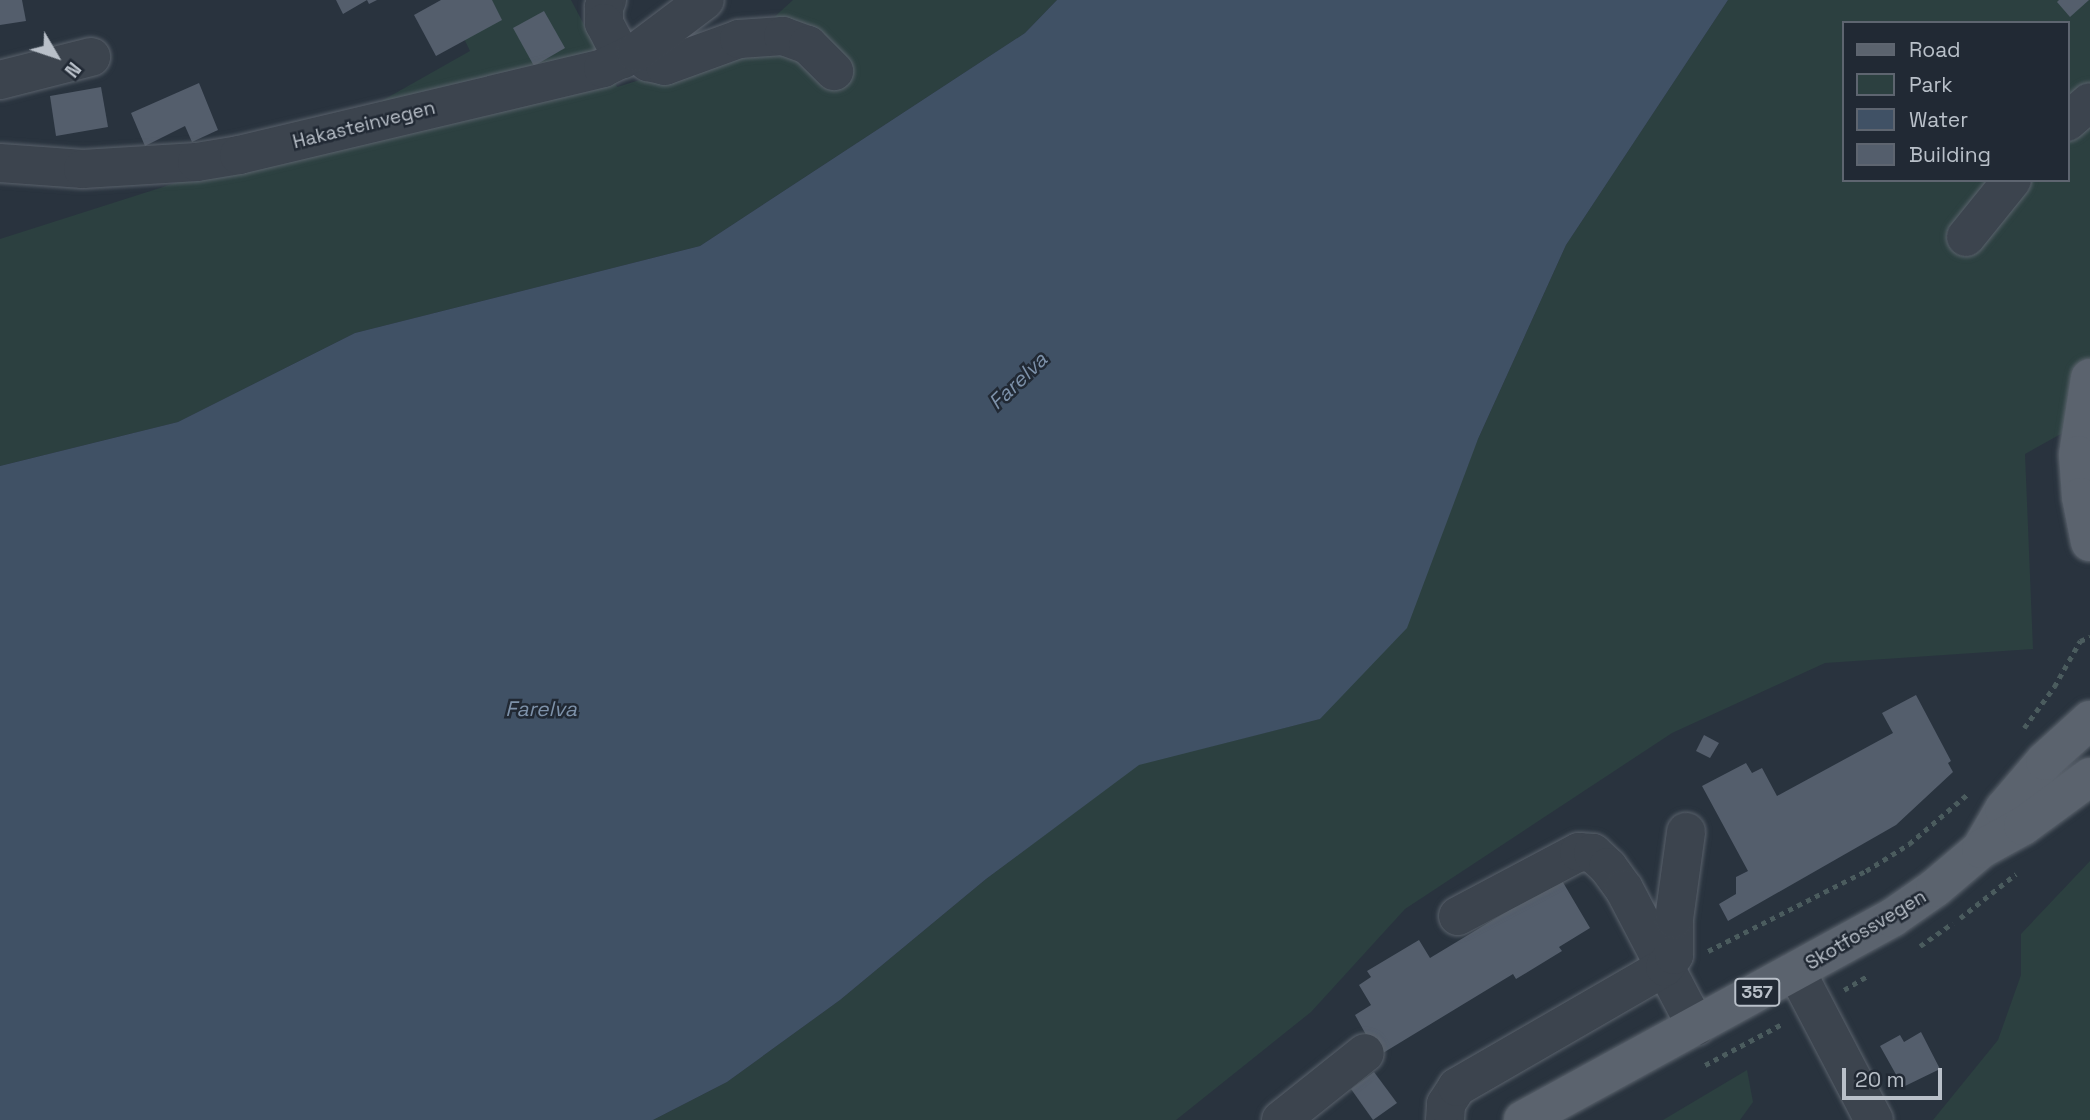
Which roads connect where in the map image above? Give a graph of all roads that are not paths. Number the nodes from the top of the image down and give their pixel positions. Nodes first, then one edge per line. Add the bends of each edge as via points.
1 (607, 0) edge
2 (705, 0) edge
3 (630, 56) junction
4 (91, 57) dead end
5 (834, 71) dead end
6 (0, 80) edge
7 (2090, 102) edge
8 (2069, 120) edge
9 (0, 163) edge
10 (2010, 182) edge
11 (1966, 237) dead end
12 (2090, 378) edge
13 (2090, 542) edge
14 (2090, 720) edge
15 (2090, 777) edge
16 (1686, 832) dead end
17 (1981, 849) junction
18 (1458, 916) dead end
19 (1667, 970) junction
20 (1796, 971) junction
21 (1696, 1026) junction
22 (1365, 1053) dead end
23 (1281, 1120) edge
24 (1444, 1120) edge
25 (1522, 1120) edge
26 (1874, 1120) edge

1 - 3 street via 604,23
2 - 3 street, Hakasteinvegen
3 - 5 street via 665,66 739,39 783,36 808,45
3 - 9 street, Hakasteinvegen via 569,78 239,155 83,169
4 - 6 street
7 - 8 street
10 - 11 street
12 - 13 main road via 2078,455
14 - 17 main road, Skotfossvegen / 357 via 2045,761 2004,809
15 - 17 main road, Skotfossvegen / 357 via 2023,826
16 - 19 street via 1674,955
17 - 20 main road, Skotfossvegen / 357 via 1892,918
18 - 19 street via 1579,852 1593,853 1624,889
19 - 21 street
19 - 24 street via 1457,1087 1446,1104
20 - 21 main road, Skotfossvegen / 357
20 - 26 street
21 - 25 main road, Skotfossvegen / 357
22 - 23 street

